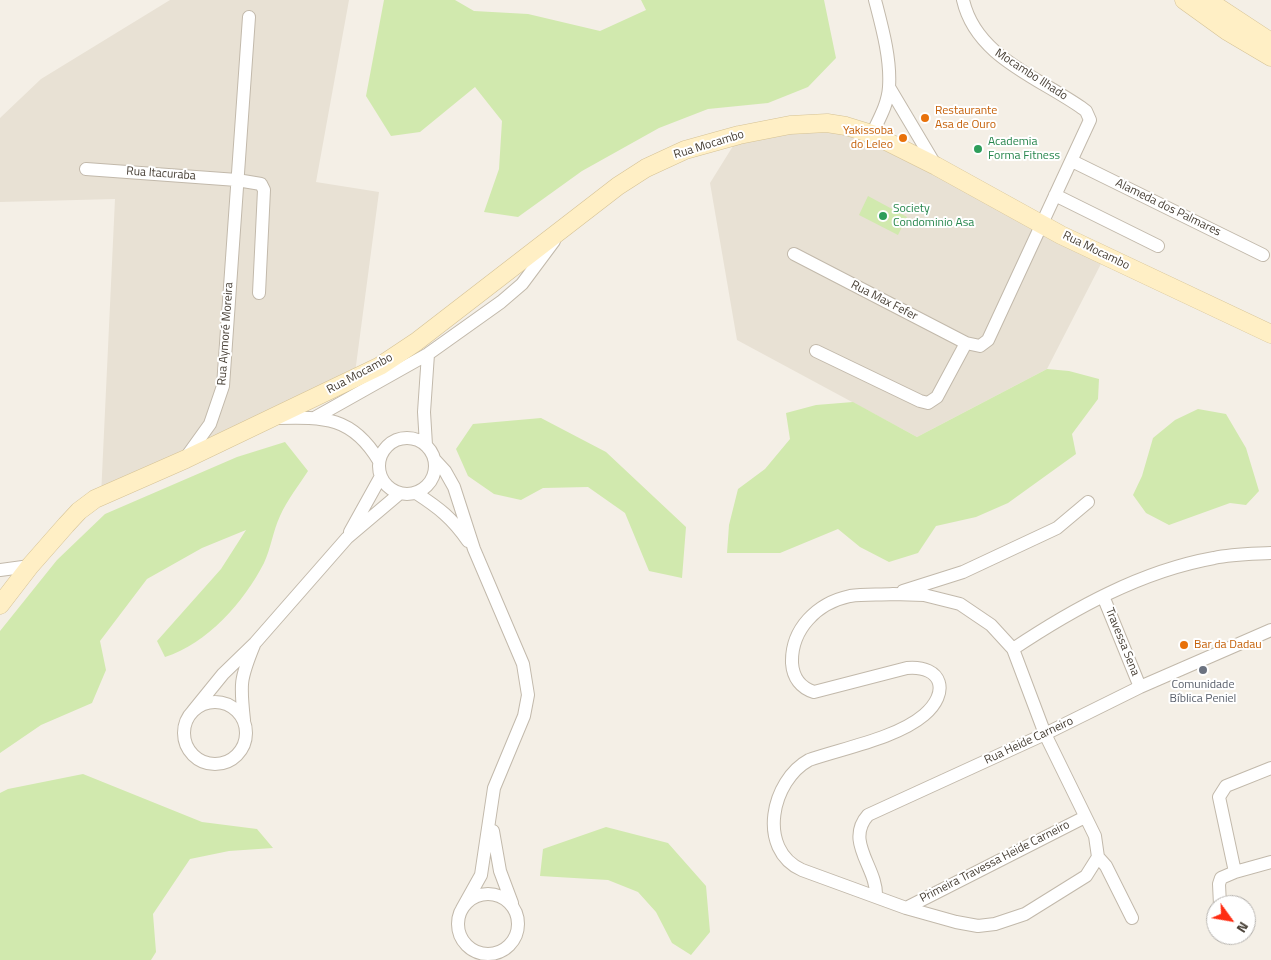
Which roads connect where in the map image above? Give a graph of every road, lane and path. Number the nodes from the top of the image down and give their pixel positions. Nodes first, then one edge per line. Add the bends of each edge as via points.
1 (875, 0) edge
2 (963, 0) edge
3 (1184, 0) edge
4 (1207, 0) edge
5 (249, 17) dead end
6 (1271, 42) edge
7 (1271, 57) edge
8 (889, 87) junction
9 (872, 134) junction
10 (1072, 161) junction
11 (936, 166) junction
12 (86, 169) dead end
13 (237, 180) junction
14 (1055, 195) junction
15 (1043, 225) junction
16 (561, 231) junction
17 (1158, 246) dead end
18 (794, 254) dead end
19 (1263, 255) dead end
20 (259, 293) dead end
21 (1271, 334) edge
22 (969, 344) junction
23 (816, 351) dead end
24 (428, 354) junction
25 (316, 417) junction
26 (272, 418) junction
27 (426, 445) junction
28 (186, 459) junction
29 (434, 459) junction
30 (378, 461) junction
31 (380, 478) junction
32 (416, 493) junction
33 (399, 494) junction
34 (1088, 502) dead end
35 (346, 538) junction
36 (474, 549) junction
37 (1271, 553) edge
38 (30, 566) junction
39 (0, 570) edge
40 (893, 594) junction
41 (1103, 596) junction
42 (3, 597) edge
43 (1271, 630) edge
44 (255, 643) junction
45 (1013, 649) junction
46 (1140, 687) junction
47 (193, 712) junction
48 (244, 721) junction
49 (1045, 734) junction
50 (1271, 768) edge
51 (491, 816) junction
52 (1085, 817) junction
53 (1098, 856) junction
54 (1271, 862) edge
55 (1235, 872) junction
56 (1220, 895) edge
57 (876, 897) junction
58 (513, 906) junction
59 (906, 908) junction
60 (462, 909) junction
61 (1132, 918) dead end

1 - 8 street via 886,49
2 - 10 street, Mocambo Ilhado via 973,29 995,53 1086,111 1090,120
3 - 7 main road
4 - 6 main road
5 - 13 street, Rua Aymoré Moreira
8 - 9 street
8 - 11 street
9 - 11 main road, Rua Mocambo
9 - 16 main road, Rua Mocambo via 827,123 790,125 685,150 646,168 618,186
10 - 14 street
10 - 19 street, Alameda dos Palmares
11 - 15 main road, Rua Mocambo
12 - 13 street, Rua Itacuraba
13 - 20 street, Rua Itacuraba via 261,184 264,190
13 - 28 street, Rua Aymoré Moreira via 223,386 210,424
14 - 15 street
14 - 17 street
15 - 21 main road, Rua Mocambo
15 - 22 street via 994,329 985,343 980,346
16 - 24 street via 522,284
16 - 26 main road, Rua Mocambo via 380,366
18 - 22 street, Rua Max Fefer
22 - 23 street via 937,397 928,403
24 - 25 street
24 - 27 street via 424,412
25 - 26 street
25 - 30 street via 356,431
26 - 28 main road, Rua Mocambo
27 - 29 street
27 - 30 street via 410,438 393,441 386,446
28 - 38 main road via 95,499 79,511
29 - 32 street via 430,482
29 - 36 street via 454,487
30 - 31 street
31 - 33 street
31 - 35 street
32 - 33 street
32 - 36 street via 444,511
33 - 35 street
34 - 40 street via 1057,528 963,572
35 - 44 street
36 - 51 street via 523,664 528,695 524,716 494,788
37 - 41 street via 1215,557 1184,564
38 - 39 street
38 - 42 main road
40 - 45 street via 924,595 960,604 991,625
40 - 57 street via 849,596 804,621 792,651 792,670 802,686 814,692 919,667 931,671 940,683 936,704 922,717 888,735 798,766 787,779 774,810 775,834 780,850 794,867
41 - 45 street via 1064,615
41 - 46 street, Travessa Sena
43 - 46 street, Rua Heide Carneiro
44 - 47 street via 223,674
44 - 48 street via 242,676
45 - 49 street
46 - 49 street, Rua Heide Carneiro
47 - 48 street via 211,702 221,702 235,709
47 - 48 street via 187,720 185,740 189,750 205,763 215,765 225,763 238,754 246,741
49 - 52 street
49 - 57 street, Rua Heide Carneiro via 868,815 861,826 859,839 874,879
50 - 55 street via 1226,786 1218,800
51 - 58 street via 495,855
51 - 60 street via 481,875
52 - 53 street via 1094,836
52 - 59 street, Primeira Travessa Heide Carneiro
53 - 59 street via 1086,876 1025,914 995,924 978,926
53 - 61 street
54 - 55 street
55 - 56 street via 1220,880
57 - 59 street
58 - 60 street via 506,899 488,893 477,895
58 - 60 street via 519,924 513,943 497,954 487,955 473,950 462,940 458,929

